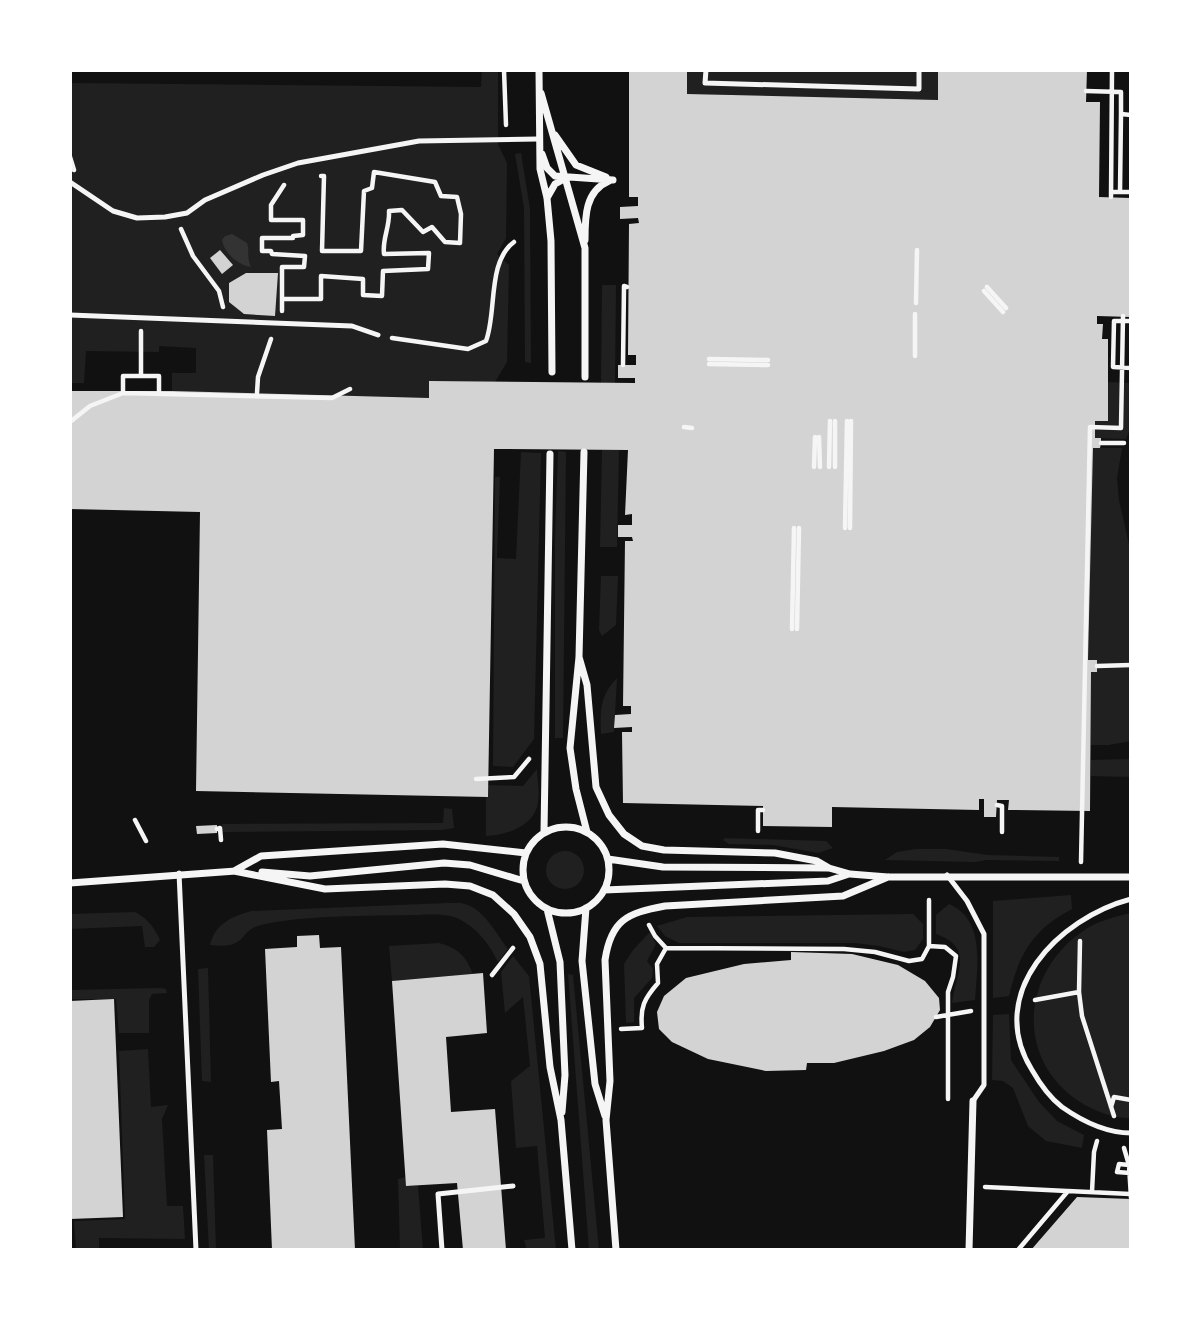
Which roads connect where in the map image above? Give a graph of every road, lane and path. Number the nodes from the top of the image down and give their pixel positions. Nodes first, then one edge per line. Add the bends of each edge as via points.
1 (504, 70) edge
2 (538, 70) edge
3 (706, 70) edge
4 (919, 70) edge
5 (1112, 70) edge
6 (538, 85) junction
7 (1086, 91) dead end
8 (1121, 114) junction
9 (1131, 115) edge
10 (551, 127) junction
11 (507, 139) junction
12 (538, 139) junction
13 (311, 176) dead end
14 (295, 178) dead end
15 (565, 178) junction
16 (613, 180) junction
17 (70, 182) edge
18 (1120, 192) junction
19 (1131, 192) edge
20 (547, 198) junction
21 (173, 215) junction
22 (514, 242) dead end
23 (585, 248) junction
24 (916, 250) dead end
25 (627, 286) dead end
26 (985, 289) dead end
27 (282, 299) junction
28 (916, 303) dead end
29 (1005, 310) dead end
30 (915, 314) dead end
31 (70, 315) edge
32 (1123, 319) junction
33 (227, 321) junction
34 (1131, 321) edge
35 (282, 322) junction
36 (379, 335) joint
37 (271, 339) dead end
38 (141, 345) dead end
39 (915, 356) dead end
40 (709, 362) dead end
41 (768, 363) dead end
42 (623, 365) dead end
43 (1131, 368) edge
44 (552, 372) dead end
45 (141, 376) junction
46 (585, 377) dead end
47 (350, 389) dead end
48 (123, 393) junction
49 (257, 393) dead end
50 (159, 394) junction
51 (833, 421) dead end
52 (849, 421) dead end
53 (70, 422) edge
54 (684, 427) dead end
55 (692, 428) dead end
56 (817, 437) dead end
57 (1101, 443) dead end
58 (1124, 443) dead end
59 (584, 452) dead end
60 (550, 454) dead end
61 (817, 467) dead end
62 (832, 467) dead end
63 (797, 528) dead end
64 (848, 528) dead end
65 (794, 629) dead end
66 (579, 657) junction
67 (1131, 665) edge
68 (1097, 666) dead end
69 (534, 753) dead end
70 (476, 779) dead end
71 (997, 806) dead end
72 (763, 810) dead end
73 (135, 820) dead end
74 (217, 829) dead end
75 (758, 831) dead end
76 (544, 832) junction
77 (587, 832) junction
78 (1002, 832) dead end
79 (221, 840) dead end
80 (145, 841) dead end
81 (526, 853) junction
82 (608, 859) junction
83 (1081, 867) dead end
84 (829, 868) junction
85 (234, 871) junction
86 (179, 873) junction
87 (850, 874) junction
88 (947, 876) junction
89 (888, 877) junction
90 (1131, 877) edge
91 (524, 881) junction
92 (70, 883) edge
93 (604, 890) junction
94 (1131, 900) edge
95 (929, 901) dead end
96 (586, 908) junction
97 (547, 909) junction
98 (649, 925) dead end
99 (1080, 936) dead end
100 (929, 946) junction
101 (666, 947) junction
102 (513, 948) dead end
103 (492, 975) dead end
104 (621, 1029) dead end
105 (948, 1099) dead end
106 (973, 1101) joint
107 (561, 1120) junction
108 (606, 1120) junction
109 (1118, 1128) dead end
110 (1131, 1133) edge
111 (1121, 1140) dead end
112 (1129, 1165) edge
113 (1130, 1173) edge
114 (513, 1186) dead end
115 (1004, 1188) dead end
116 (1068, 1191) junction
117 (1131, 1195) edge
118 (196, 1250) edge
119 (442, 1250) edge
120 (572, 1250) edge
121 (616, 1250) edge
122 (969, 1250) edge
123 (1018, 1250) edge

1 - 11 path
2 - 6 street
3 - 4 lane via 705,83 919,89
5 - 18 path via 1111,195
6 - 10 street
6 - 12 street
7 - 8 path via 1121,92
8 - 9 path
8 - 18 path
10 - 15 street
10 - 16 street via 576,165
11 - 12 lane
11 - 21 lane via 419,141 298,163 205,200 187,213
12 - 15 street via 549,171
12 - 20 street
13 - 27 path via 324,176 322,251 361,251 364,191 372,188 374,172 435,182 442,196 457,197 460,243 445,242 432,227 422,233 402,210 389,211 384,254 429,253 428,270 383,271 382,296 363,295 363,279 321,276 321,299
14 - 27 path via 276,196 271,220 303,220 303,235 262,238 262,251 305,256 304,267 282,267
15 - 16 street
15 - 20 street
15 - 23 street
16 - 23 street via 590,198
17 - 21 lane via 113,211 137,218
18 - 19 path
20 - 44 street
21 - 33 path via 193,256 219,291
22 - 36 path via 501,257 486,341 467,349
23 - 46 street
24 - 28 path
25 - 42 path
26 - 29 path
27 - 35 path
30 - 39 path
31 - 33 lane
32 - 34 path
32 - 43 path via 1114,321 1113,368
32 - 83 path via 1121,428 1090,427
33 - 35 lane
35 - 36 lane via 352,326
37 - 49 path
38 - 45 path
40 - 41 path
45 - 48 path via 123,376
45 - 50 path via 159,376
47 - 50 path via 332,398
48 - 50 path
48 - 53 path via 90,405
51 - 62 path
52 - 64 path
54 - 55 path
56 - 61 path
57 - 58 path
59 - 66 street
60 - 76 street
63 - 65 path
66 - 77 street via 570,748
66 - 84 street via 587,685 596,787 624,834 642,846 664,850 775,853 817,860
67 - 68 path
69 - 70 path via 514,777
71 - 78 path via 1002,806
72 - 75 path via 758,810
73 - 80 path
74 - 79 path
76 - 77 street via 558,827
76 - 81 street
77 - 82 street
81 - 85 street via 443,844 261,856
81 - 91 street
82 - 84 street via 663,867
82 - 93 street
84 - 87 street
85 - 86 street
85 - 91 street via 310,876 444,863 470,865
85 - 107 street via 325,889 445,884 470,886 493,895 530,937 540,964 550,1067
86 - 92 street
86 - 118 lane
87 - 89 street
87 - 93 street via 828,881
88 - 89 street
88 - 90 street
88 - 106 lane via 984,934 984,1085
89 - 108 street via 843,896 665,906 629,915 615,926 605,960 610,1082
91 - 97 street via 529,893
93 - 96 street
94 - 110 lane via 1094,913 1045,949 1026,980 1018,1006 1018,1031 1023,1051 1046,1092 1088,1122 1116,1133
95 - 100 path
96 - 97 street via 573,913
96 - 108 street via 582,961 596,1084
97 - 107 street via 560,962 565,1075
98 - 101 path
99 - 109 path via 1082,1016
100 - 101 path via 922,959 909,961 844,949
100 - 105 path via 945,947 956,956 948,992
101 - 104 path via 657,964 658,983 643,999 642,1028
102 - 103 path
106 - 122 street
107 - 120 street
108 - 121 street
111 - 112 path
112 - 113 path
112 - 113 path via 1119,1164 1117,1172
113 - 117 path
114 - 119 lane via 438,1194
115 - 116 path
116 - 117 path
116 - 123 path

